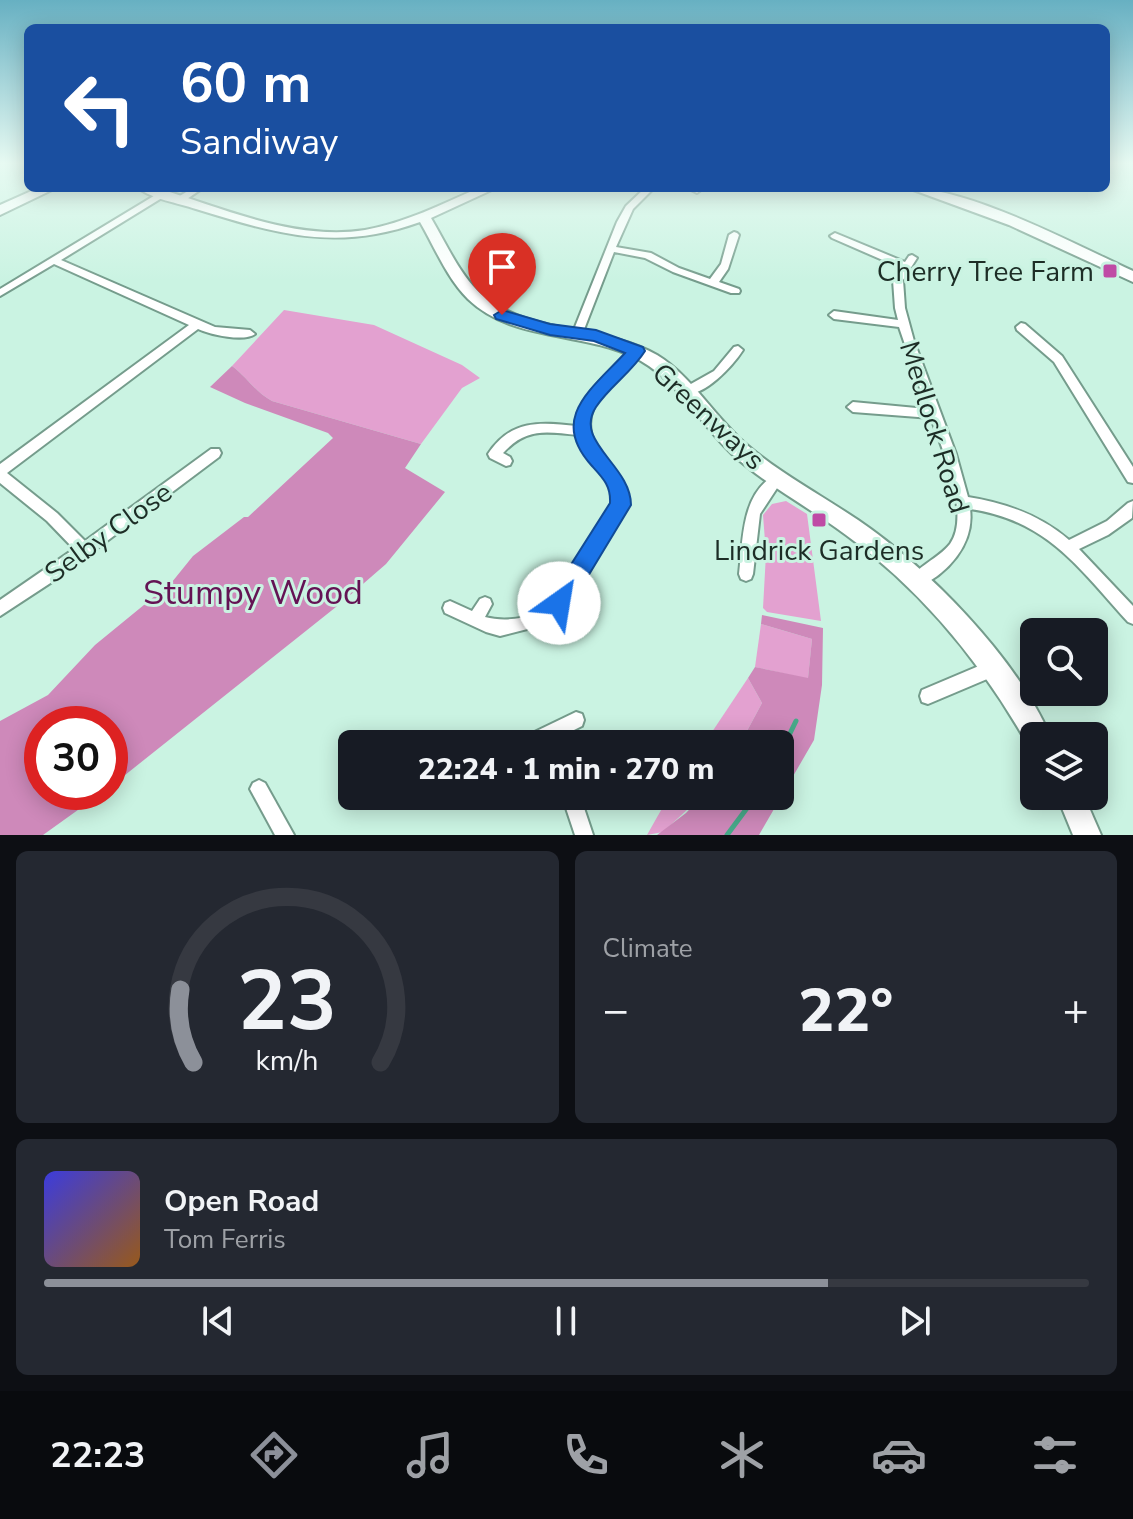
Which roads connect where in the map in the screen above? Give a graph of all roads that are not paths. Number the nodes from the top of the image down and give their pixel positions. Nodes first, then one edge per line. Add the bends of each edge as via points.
1 (148, 203) edge
2 (195, 203) edge
3 (453, 203) edge
4 (634, 203) edge
5 (959, 203) edge
6 (423, 215) junction
7 (734, 235) dead end
8 (835, 236) dead end
9 (611, 249) junction
10 (55, 261) junction
11 (1133, 277) edge
12 (713, 282) junction
13 (735, 291) dead end
14 (0, 293) edge
15 (838, 313) dead end
16 (197, 324) junction
17 (904, 324) junction
18 (1021, 327) dead end
19 (578, 332) junction
20 (250, 334) dead end
21 (637, 351) junction
22 (729, 354) dead end
23 (686, 392) junction
24 (858, 404) dead end
25 (936, 414) junction
26 (582, 431) junction
27 (215, 453) dead end
28 (484, 466) dead end
29 (0, 473) edge
30 (1133, 478) edge
31 (777, 479) junction
32 (964, 502) junction
33 (1133, 507) edge
34 (601, 537) junction
35 (615, 545) dead end
36 (1069, 547) junction
37 (84, 550) junction
38 (746, 574) dead end
39 (916, 581) junction
40 (485, 604) dead end
41 (450, 608) dead end
42 (0, 609) edge
43 (1133, 617) edge
44 (474, 620) junction
45 (993, 668) junction
46 (928, 696) dead end
47 (576, 720) dead end
48 (1028, 722) edge
49 (562, 730) edge
50 (259, 789) dead end
51 (576, 810) edge
52 (1076, 810) edge
53 (285, 835) edge
54 (584, 835) edge
55 (1087, 835) edge

1 - 10 street
2 - 6 street via 321,235 365,233
3 - 6 street
4 - 9 street
5 - 11 main road via 1014,222
6 - 19 street, Greenways via 465,285 485,305 526,324
7 - 12 street via 728,265
8 - 17 street, Medlock Road via 848,245 909,262 897,288
9 - 12 street via 648,255
9 - 19 street
10 - 14 street
10 - 16 street
12 - 13 street
15 - 17 street
16 - 20 street
16 - 29 street
17 - 25 street, Medlock Road
18 - 30 street via 1041,335
19 - 21 street, Greenways
21 - 23 street, Greenways
21 - 26 street via 587,405
22 - 23 street via 718,374
23 - 31 street, Greenways via 739,449
24 - 25 street
25 - 32 street, Medlock Road
26 - 28 street via 522,429 506,439 500,457
26 - 34 street via 585,446 621,490 620,505
27 - 37 street, Selby Close
29 - 37 street
31 - 38 street via 750,515
31 - 39 street, Greenways via 868,539
32 - 36 street via 1010,509
32 - 39 street, Medlock Road via 961,539 943,562
33 - 36 street via 1104,530
34 - 35 street
34 - 44 street via 559,603 538,620 500,628
36 - 43 street
37 - 42 street, Selby Close
39 - 45 street, Greenways
40 - 44 street
41 - 44 street
45 - 46 street
45 - 48 street, Greenways
47 - 49 street
50 - 53 street
51 - 54 street
52 - 55 street

